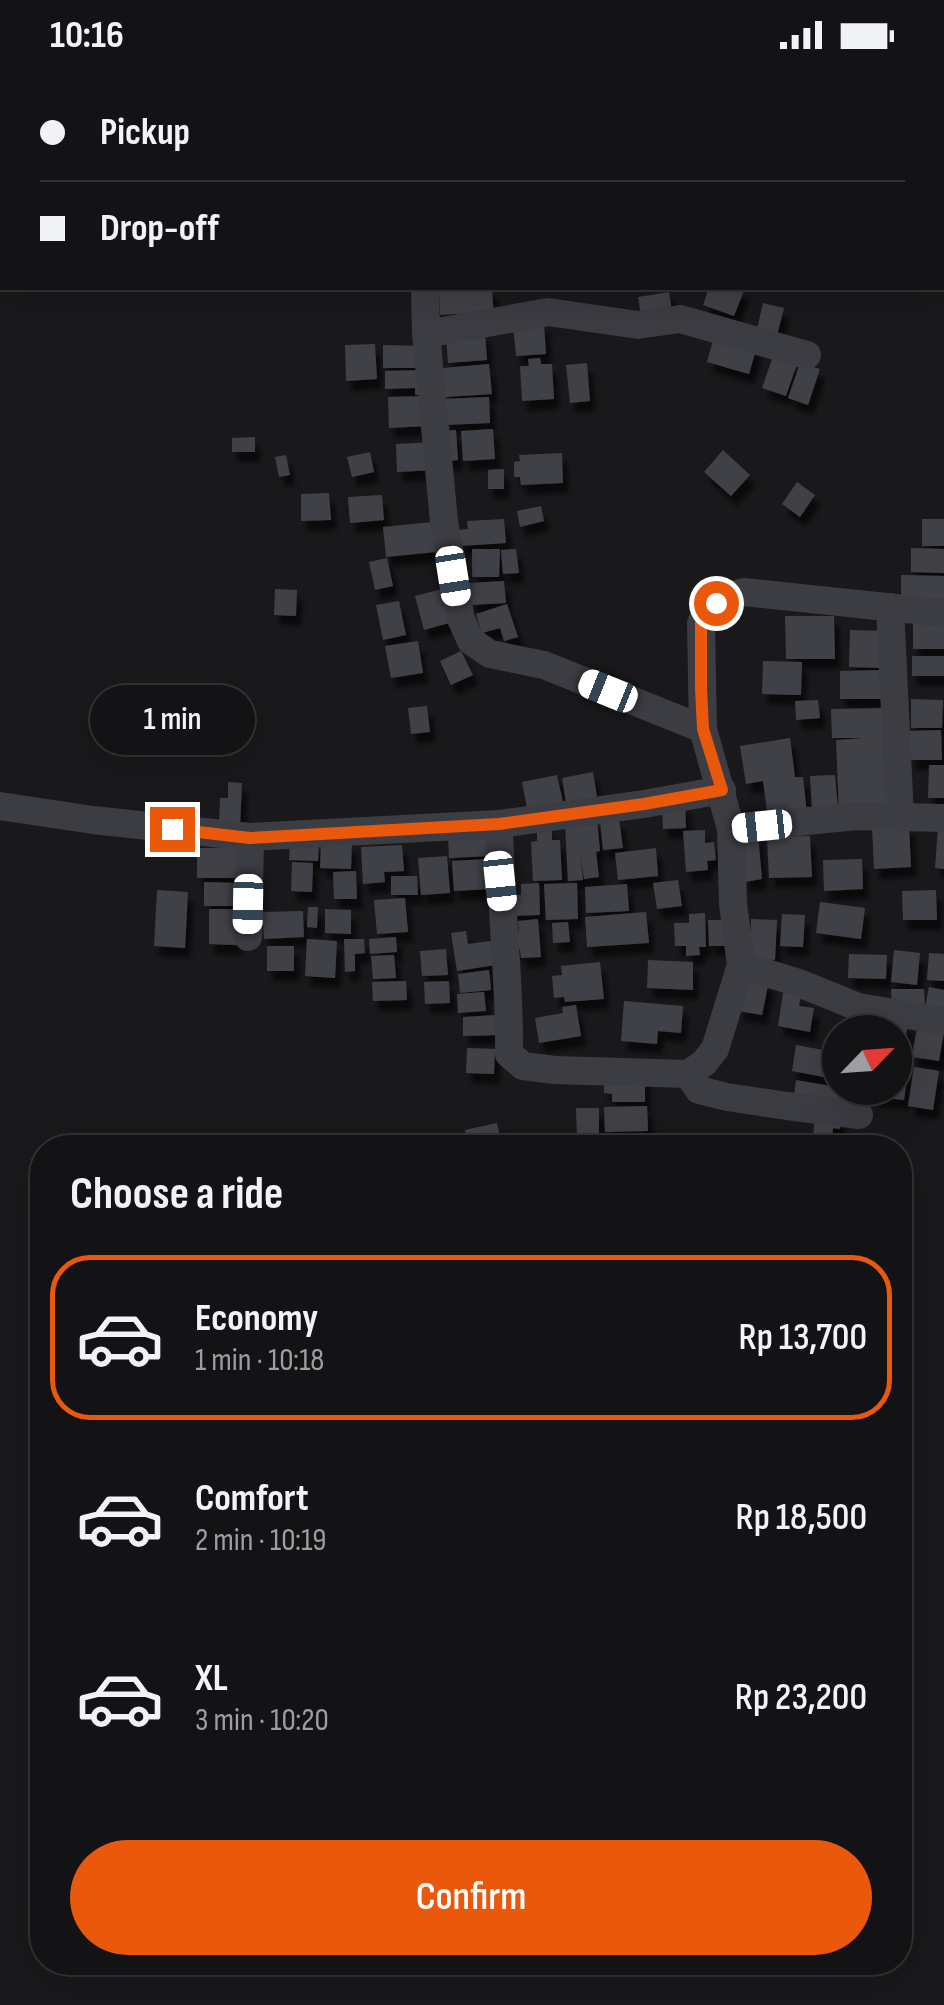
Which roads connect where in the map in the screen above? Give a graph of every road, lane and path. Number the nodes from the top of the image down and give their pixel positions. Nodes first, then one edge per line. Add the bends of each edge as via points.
1 (426, 290) edge
2 (426, 334) junction
3 (807, 354) dead end
4 (890, 607) junction
5 (944, 613) edge
6 (703, 729) junction
7 (722, 790) junction
8 (0, 806) edge
9 (900, 817) junction
10 (944, 818) edge
11 (499, 824) junction
12 (731, 829) junction
13 (250, 838) junction
14 (248, 937) dead end
15 (741, 965) junction
16 (944, 1020) edge
17 (688, 1074) junction
18 (859, 1115) dead end

1 - 2 street
2 - 3 street via 548,312 638,325 680,319
2 - 6 street via 444,520 471,641 490,654 544,666
4 - 5 street
4 - 6 street via 744,592 716,603 701,623
4 - 9 street
6 - 7 street
7 - 11 street
7 - 12 street
8 - 13 street
9 - 10 street
9 - 12 street
11 - 13 street
11 - 17 street via 509,1054 523,1066 555,1070
12 - 15 street
13 - 14 street
15 - 16 street via 858,1008
15 - 17 street via 715,1048
17 - 18 street via 699,1090 727,1097

